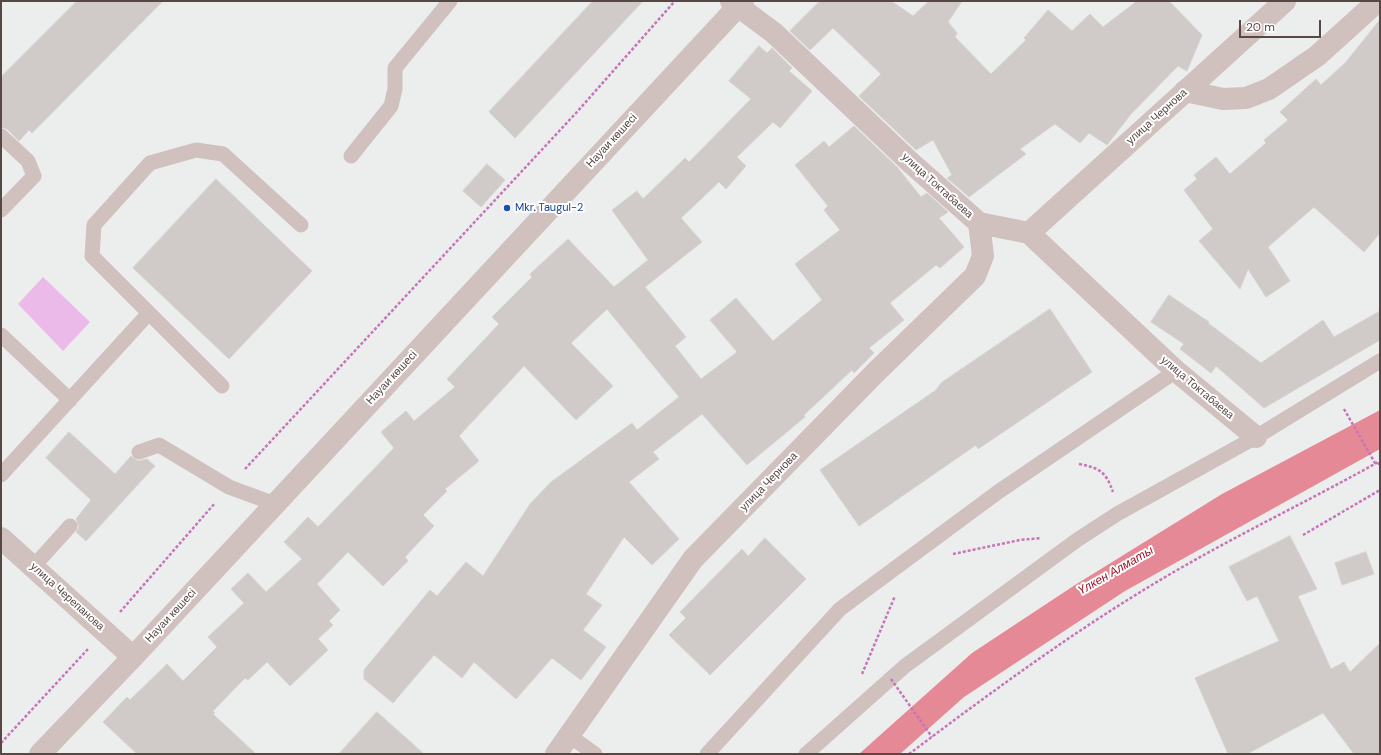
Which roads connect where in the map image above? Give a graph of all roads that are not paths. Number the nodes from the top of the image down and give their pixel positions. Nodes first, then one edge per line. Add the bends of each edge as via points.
1 (450, 1) edge
2 (1285, 1) edge
3 (1378, 1) edge
4 (737, 3) edge
5 (1185, 91) junction
6 (1, 136) edge
7 (351, 156) dead end
8 (1, 210) edge
9 (979, 223) junction
10 (301, 225) dead end
11 (1029, 233) junction
12 (149, 313) junction
13 (1, 335) edge
14 (1380, 361) edge
15 (1176, 371) junction
16 (222, 386) dead end
17 (70, 400) junction
18 (1256, 437) junction
19 (139, 452) dead end
20 (1, 475) edge
21 (275, 504) junction
22 (70, 526) dead end
23 (1, 538) edge
24 (33, 567) junction
25 (133, 657) junction
26 (570, 736) junction
27 (40, 754) edge
28 (556, 754) edge
29 (595, 754) edge
30 (706, 754) edge
31 (806, 754) edge

1 - 7 lane via 394,68 395,89 391,106
2 - 5 street, улица Чернова
3 - 5 street via 1317,56 1269,90 1246,98 1223,99
4 - 9 street, улица Токтабаева via 774,33 910,162
4 - 21 street, Науаи көшесі
5 - 11 street, улица Чернова
6 - 8 lane via 28,161 34,176
9 - 11 street, улица Токтабаева
9 - 26 street, улица Чернова via 983,256 975,276 871,377 693,558
10 - 12 lane via 223,154 196,150 150,163 94,225 92,256
11 - 15 street, улица Токтабаева
12 - 16 lane
12 - 17 lane
13 - 17 lane
14 - 18 lane
15 - 18 street, улица Токтабаева
15 - 30 lane via 998,492 840,609
17 - 20 lane
18 - 31 lane via 1117,514 1077,540 905,666
19 - 21 lane via 159,445 229,487
21 - 25 street, Науаи көшесі
22 - 24 lane
23 - 24 street, улица Черепанова
24 - 25 street, улица Черепанова
25 - 27 street, Науаи көшесі
26 - 28 street, улица Чернова
26 - 29 lane

